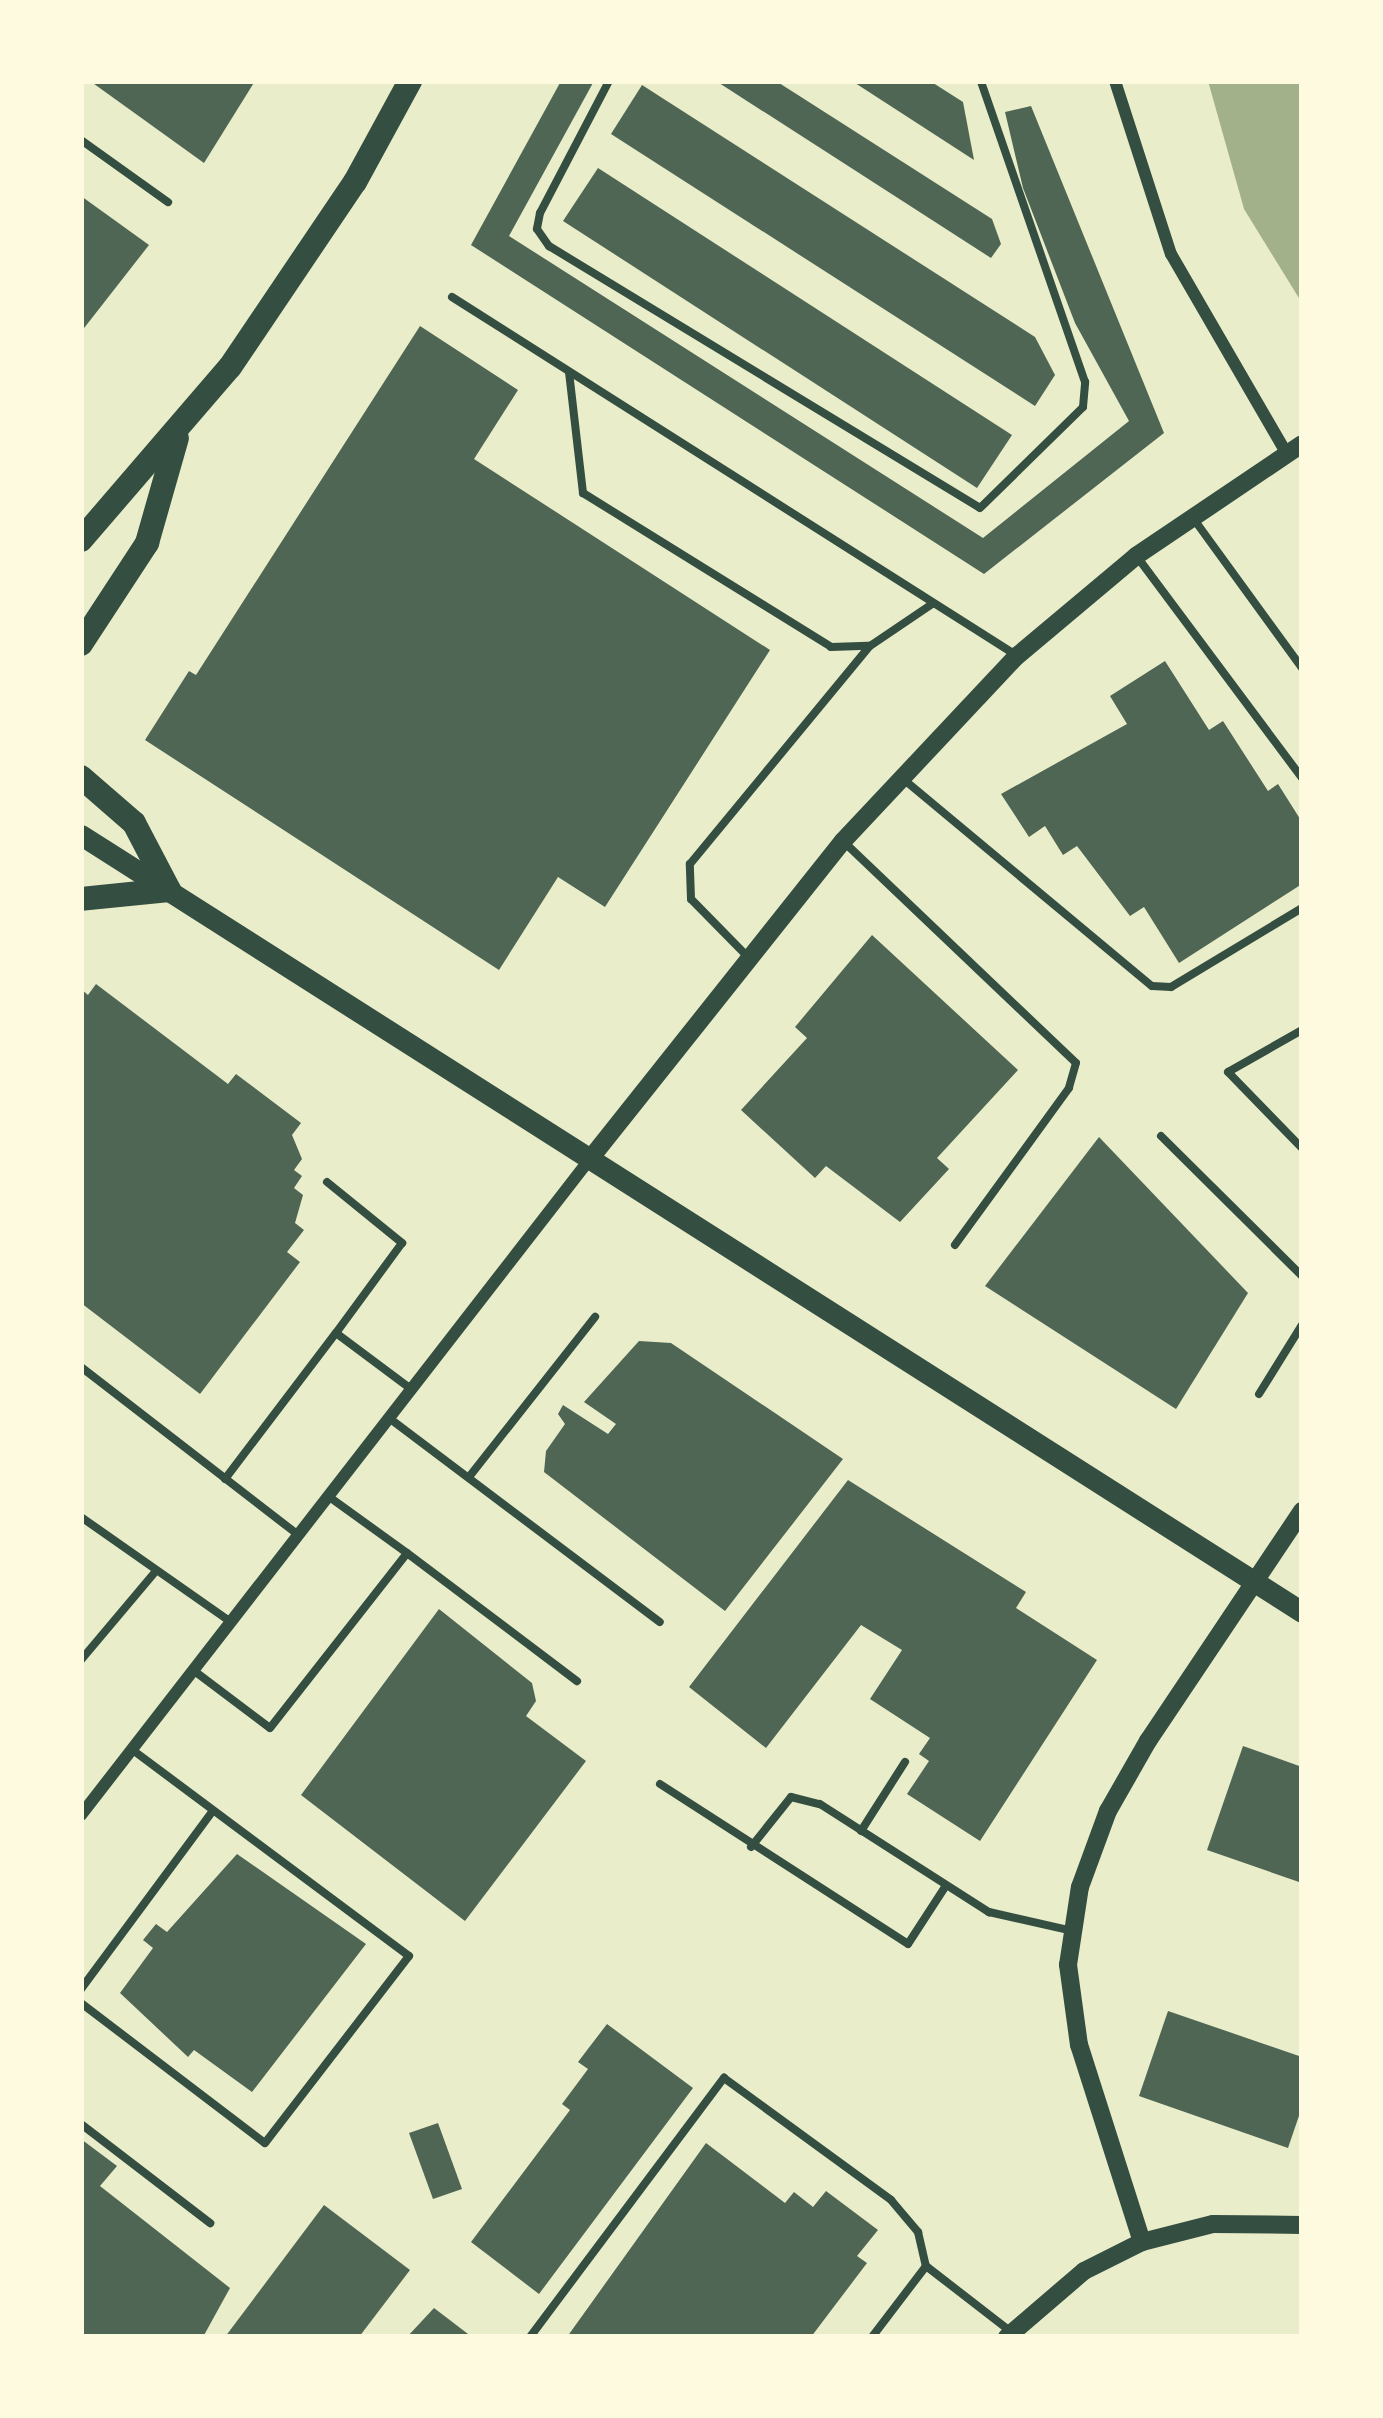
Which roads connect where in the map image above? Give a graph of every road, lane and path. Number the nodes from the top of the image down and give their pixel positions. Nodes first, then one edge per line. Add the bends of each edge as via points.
1 (410, 81) edge
2 (609, 81) edge
3 (981, 81) edge
4 (1114, 81) edge
5 (81, 140) edge
6 (168, 202) dead end
7 (452, 297) dead end
8 (568, 371) junction
9 (179, 430) junction
10 (1294, 448) edge
11 (1192, 517) junction
12 (81, 540) edge
13 (1136, 556) junction
14 (932, 604) junction
15 (81, 644) edge
16 (870, 646) junction
17 (1017, 656) junction
18 (1302, 668) edge
19 (81, 777) edge
20 (901, 777) junction
21 (1302, 778) edge
22 (81, 835) edge
23 (843, 841) junction
24 (169, 890) junction
25 (81, 899) edge
26 (1302, 908) edge
27 (746, 955) junction
28 (1302, 1030) edge
29 (1161, 1136) dead end
30 (1302, 1148) edge
31 (594, 1154) junction
32 (327, 1182) dead end
33 (955, 1245) dead end
34 (1302, 1276) edge
35 (595, 1317) dead end
36 (1302, 1325) edge
37 (336, 1333) junction
38 (81, 1367) edge
39 (411, 1389) junction
40 (1259, 1394) dead end
41 (389, 1418) junction
42 (470, 1477) junction
43 (226, 1479) junction
44 (328, 1496) junction
45 (1302, 1511) edge
46 (81, 1517) edge
47 (298, 1535) junction
48 (407, 1552) junction
49 (155, 1572) junction
50 (1255, 1581) junction
51 (1302, 1612) edge
52 (231, 1622) junction
53 (660, 1622) dead end
54 (81, 1660) edge
55 (194, 1670) junction
56 (577, 1681) dead end
57 (132, 1749) junction
58 (905, 1762) dead end
59 (660, 1784) dead end
60 (212, 1812) junction
61 (81, 1815) edge
62 (861, 1831) junction
63 (751, 1847) junction
64 (945, 1887) junction
65 (1071, 1931) junction
66 (81, 1989) edge
67 (81, 2003) edge
68 (81, 2125) edge
69 (210, 2223) dead end
70 (1302, 2225) edge
71 (1142, 2242) junction
72 (926, 2266) junction
73 (1009, 2334) edge
74 (530, 2337) edge
75 (872, 2337) edge

1 - 9 main road via 355,182
2 - 3 lane via 540,214 537,229 549,246 980,508 1082,407 1085,382
4 - 10 street via 1171,254
5 - 6 lane
7 - 8 lane
8 - 14 lane
8 - 16 lane via 584,494 831,647
9 - 12 main road
9 - 15 main road via 146,543
10 - 11 street
11 - 13 street
11 - 18 lane
13 - 17 street
13 - 21 lane
14 - 16 lane
14 - 17 lane
16 - 27 lane via 690,863 691,899
17 - 20 street
19 - 24 main road via 134,823
20 - 23 street
20 - 26 lane via 1152,986 1171,987
22 - 24 main road
23 - 27 street
23 - 33 lane via 1076,1063 1069,1088
24 - 25 main road
24 - 31 main road
27 - 31 street
28 - 30 lane via 1228,1072
29 - 34 lane
31 - 39 street
31 - 50 main road
32 - 37 lane via 402,1243
35 - 42 lane
36 - 40 lane
37 - 39 lane
37 - 43 lane
38 - 43 lane
39 - 41 street
41 - 42 lane
41 - 44 street
42 - 53 lane
43 - 47 lane
44 - 47 street
44 - 48 lane
45 - 50 street
46 - 49 lane
47 - 52 street
48 - 55 lane via 270,1728
48 - 56 lane
49 - 52 lane
49 - 54 lane
50 - 51 main road
50 - 65 street via 1108,1811
52 - 55 street
55 - 57 street
57 - 60 lane
57 - 61 street
58 - 62 lane
59 - 63 lane
60 - 66 lane
60 - 67 lane via 410,1956 265,2143
62 - 63 lane via 820,1804 790,1797
62 - 64 lane
63 - 64 lane via 908,1944
64 - 65 lane via 989,1912
65 - 71 street via 1079,2044
68 - 69 lane
70 - 71 street via 1213,2224
71 - 73 street via 1084,2271
72 - 73 lane
72 - 74 lane via 918,2232 891,2200 724,2078
72 - 75 lane

